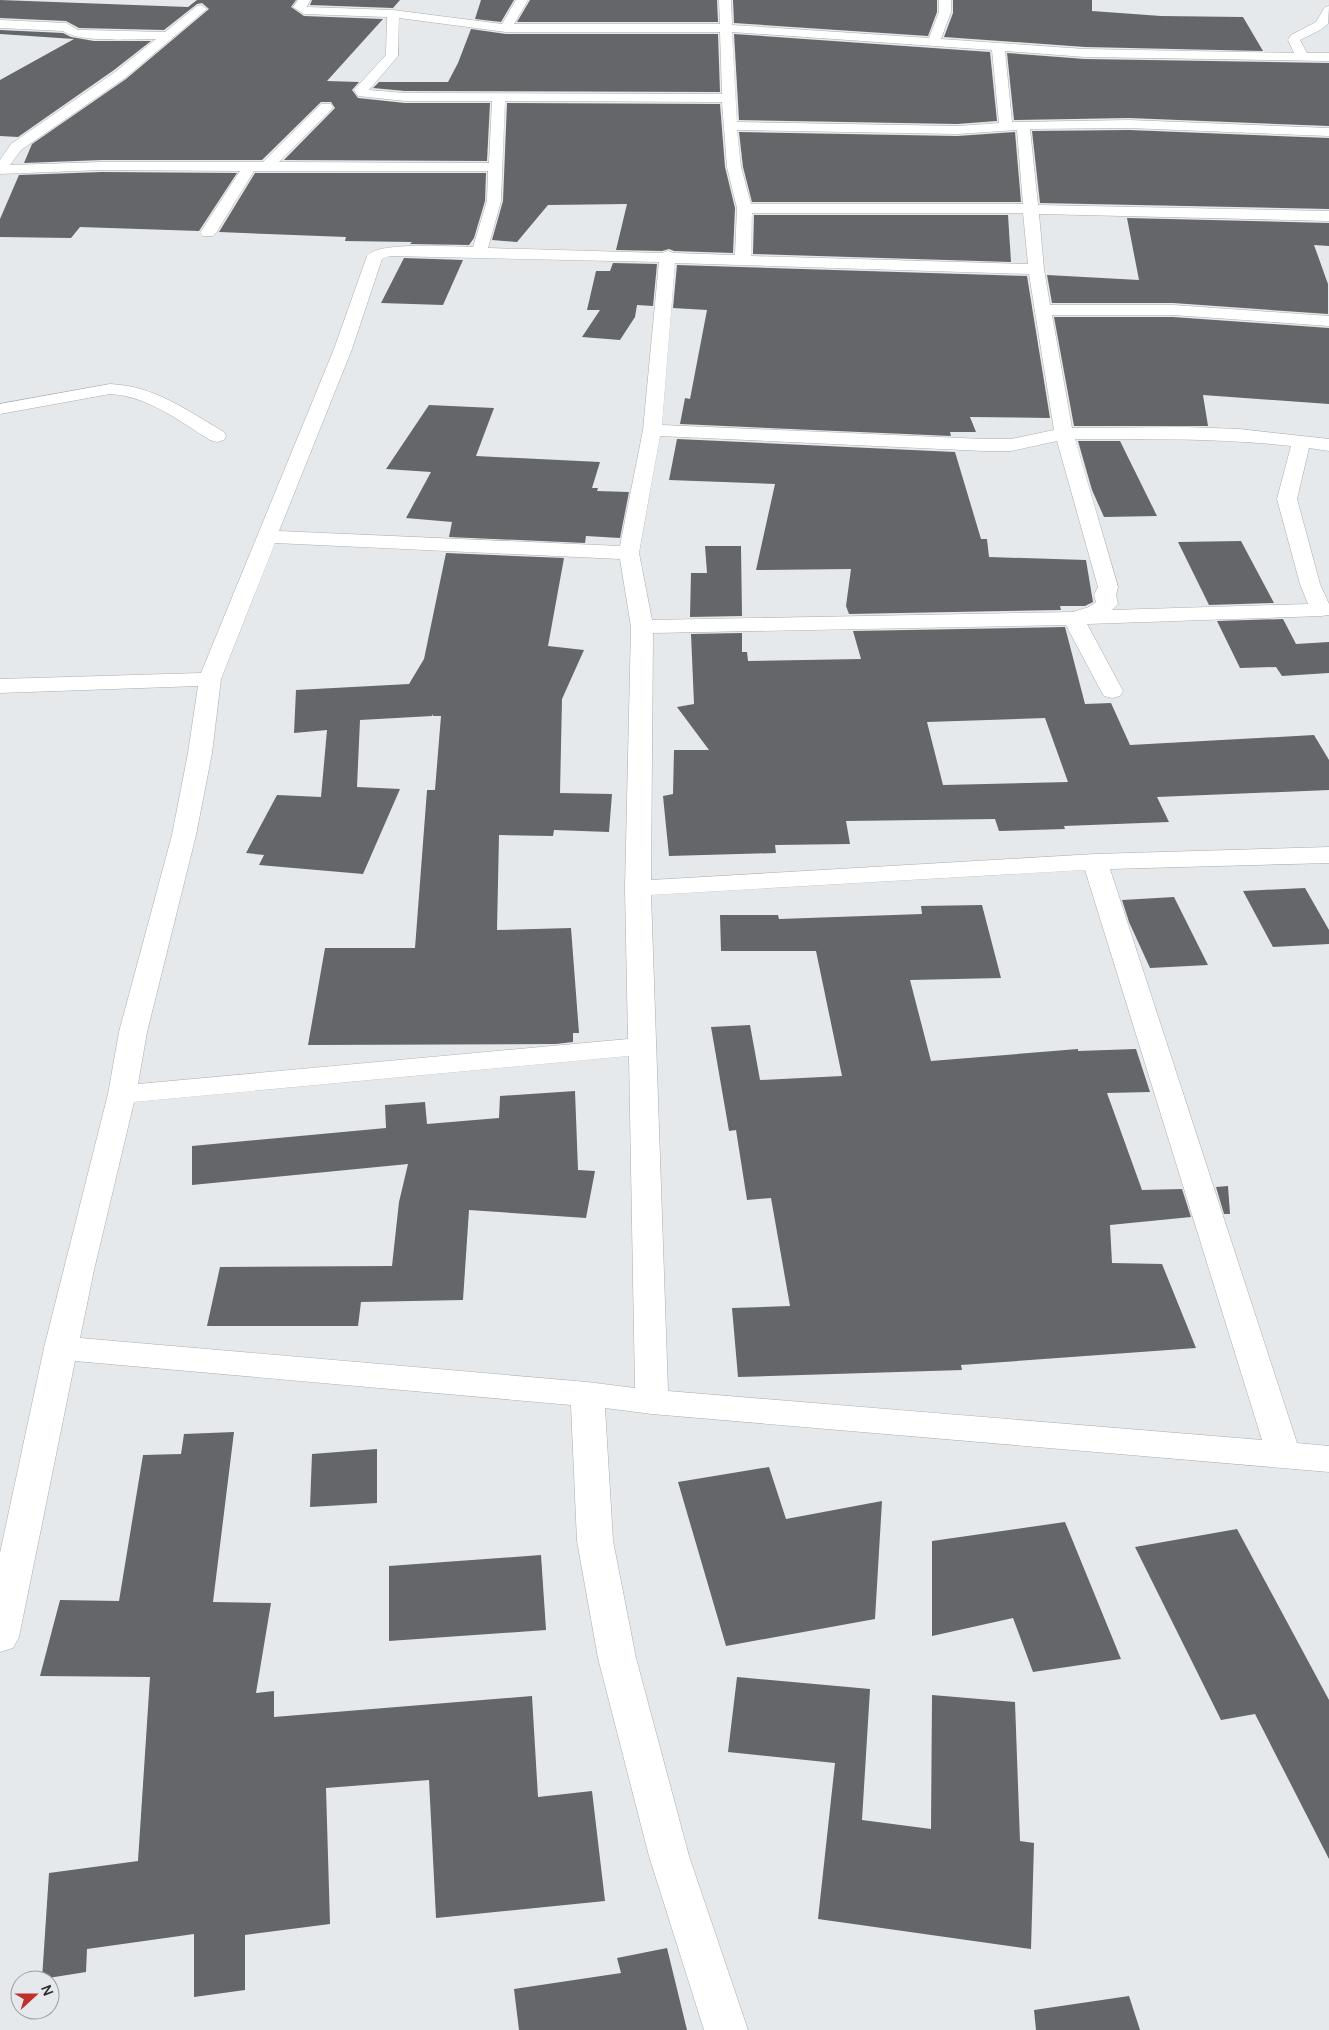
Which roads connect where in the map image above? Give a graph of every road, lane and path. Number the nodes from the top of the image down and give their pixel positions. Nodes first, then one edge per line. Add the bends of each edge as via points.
1 (304, 0) edge
2 (522, 0) edge
3 (725, 0) edge
4 (945, 0) edge
5 (1329, 3) edge
6 (1329, 8) edge
7 (201, 9) dead end
8 (393, 14) junction
9 (0, 24) edge
10 (506, 28) junction
11 (726, 28) junction
12 (165, 36) junction
13 (934, 42) junction
14 (998, 46) junction
15 (1302, 56) junction
16 (1329, 58) edge
17 (499, 97) junction
18 (729, 98) junction
19 (326, 107) dead end
20 (730, 126) junction
21 (1015, 126) junction
22 (1329, 132) edge
23 (248, 167) junction
24 (266, 167) junction
25 (494, 167) junction
26 (0, 170) edge
27 (745, 208) junction
28 (1029, 209) junction
29 (1329, 216) edge
30 (208, 233) dead end
31 (479, 252) junction
32 (668, 256) junction
33 (743, 259) junction
34 (1036, 269) junction
35 (1044, 310) junction
36 (1329, 321) edge
37 (0, 409) edge
38 (652, 430) junction
39 (1064, 434) junction
40 (217, 436) dead end
41 (1302, 444) junction
42 (1329, 445) edge
43 (269, 537) junction
44 (629, 553) junction
45 (1325, 613) edge
46 (1072, 618) junction
47 (642, 627) junction
48 (210, 679) junction
49 (0, 686) edge
50 (1112, 691) dead end
51 (1329, 855) edge
52 (1095, 862) junction
53 (638, 888) junction
54 (642, 1046) junction
55 (122, 1094) junction
56 (60, 1348) junction
57 (587, 1394) junction
58 (652, 1402) junction
59 (1283, 1454) junction
60 (1329, 1459) edge
61 (0, 1637) edge
62 (726, 2030) edge

1 - 8 street via 299,8 304,10
2 - 10 street
3 - 11 street
4 - 13 street via 945,12
5 - 6 street
6 - 15 street via 1321,26 1295,38
7 - 12 street
8 - 10 street
8 - 17 street via 392,56 361,90 363,93 405,97
9 - 12 street via 66,27 86,34
10 - 11 street
11 - 13 street
11 - 18 street
12 - 26 street via 120,75 16,147
13 - 14 street
14 - 15 street via 1085,53
14 - 21 street
15 - 16 street
17 - 18 street
17 - 25 street
18 - 20 street
19 - 24 street
20 - 21 street via 957,130
20 - 27 street via 734,166
21 - 22 street via 1129,124
21 - 28 street
23 - 24 street
23 - 26 street via 102,166
23 - 30 street
24 - 25 street
25 - 31 street via 494,202
27 - 28 street
27 - 33 street
28 - 29 street
28 - 34 street
31 - 32 street
31 - 43 street via 388,252 375,256 343,349
32 - 33 street
32 - 38 street
33 - 34 street
34 - 35 street
35 - 36 street via 1173,310
35 - 39 street
37 - 40 street via 110,390 130,390 150,397
38 - 39 street via 984,446 1019,444
38 - 44 street
39 - 41 street via 1239,435
39 - 46 street via 1108,587 1105,595 1107,604 1097,612
41 - 42 street
41 - 45 street via 1287,499 1310,584
43 - 44 street
43 - 48 street
44 - 47 street
45 - 46 street
46 - 47 street
46 - 50 street
47 - 53 street
48 - 49 street
48 - 55 street via 184,834 133,1032
51 - 52 street
52 - 53 street
52 - 59 street
53 - 54 street
54 - 55 street
54 - 58 street
55 - 56 street
56 - 57 street
56 - 61 street
57 - 58 street
57 - 62 street via 595,1541 617,1658 669,1856
58 - 59 street
59 - 60 street

